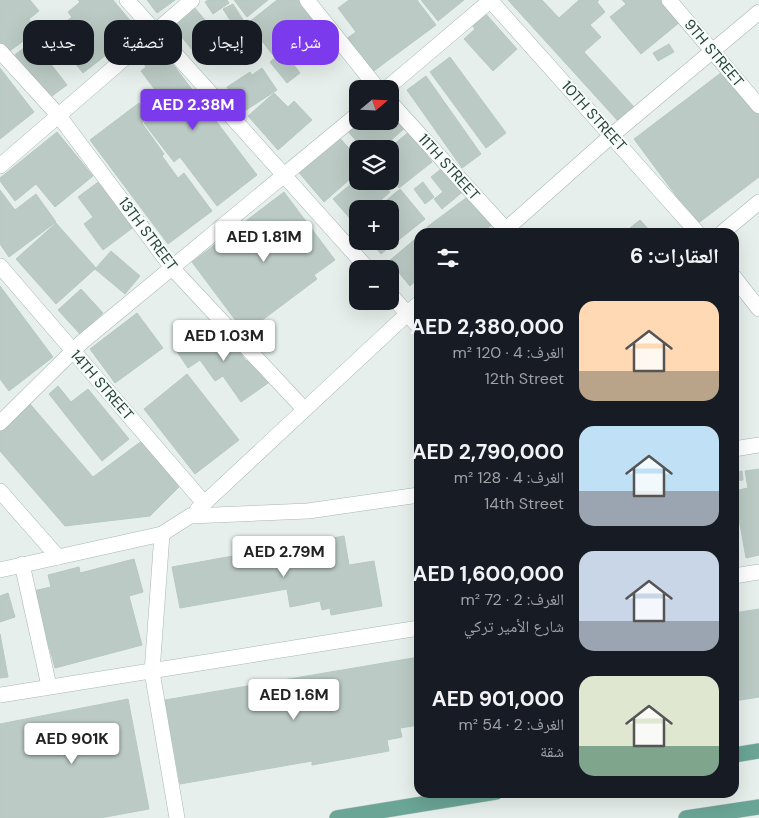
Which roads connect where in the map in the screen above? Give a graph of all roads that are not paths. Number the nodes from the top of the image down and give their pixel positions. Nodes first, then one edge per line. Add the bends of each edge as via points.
1 (127, 0) edge
2 (192, 0) edge
3 (307, 0) edge
4 (491, 0) edge
5 (669, 0) edge
6 (759, 12) edge
7 (145, 20) edge
8 (170, 20) edge
9 (713, 51) junction
10 (0, 52) edge
11 (182, 61) edge
12 (118, 65) edge
13 (371, 80) edge
14 (397, 80) edge
15 (759, 106) edge
16 (399, 112) edge
17 (59, 116) junction
18 (349, 122) edge
19 (611, 136) junction
20 (0, 166) edge
21 (286, 175) junction
22 (759, 202) edge
23 (502, 228) edge
24 (510, 228) edge
25 (693, 228) edge
26 (728, 228) edge
27 (360, 260) edge
28 (0, 266) edge
29 (173, 269) junction
30 (739, 284) edge
31 (399, 305) edge
32 (414, 307) edge
33 (759, 309) edge
34 (406, 313) junction
35 (414, 322) edge
36 (73, 351) junction
37 (304, 409) junction
38 (0, 423) edge
39 (759, 445) edge
40 (739, 448) edge
41 (0, 492) edge
42 (414, 496) edge
43 (204, 503) junction
44 (190, 516) junction
45 (162, 534) junction
46 (58, 557) junction
47 (22, 564) junction
48 (0, 570) edge
49 (759, 572) edge
50 (739, 575) edge
51 (414, 629) edge
52 (152, 672) junction
53 (49, 686) junction
54 (0, 695) edge
55 (759, 751) edge
56 (739, 754) edge
57 (459, 798) edge
58 (759, 807) edge
59 (176, 818) edge
60 (337, 818) edge
61 (686, 818) edge

1 - 7 street
2 - 8 street
3 - 13 street
4 - 14 street
4 - 19 street, 10TH STREET
5 - 9 street, 9TH STREET
6 - 9 street
9 - 15 street, 9TH STREET
9 - 19 street
10 - 17 street, 13TH STREET
11 - 21 street
12 - 17 street
16 - 23 street, 11TH STREET
17 - 20 street
17 - 29 street, 13TH STREET
18 - 21 street
19 - 24 street
19 - 25 street, 10TH STREET
21 - 27 street
21 - 29 street
22 - 26 street
28 - 36 street, 14TH STREET
29 - 36 street
29 - 37 street, 13TH STREET
30 - 33 street
31 - 34 street
32 - 34 street
34 - 35 street
34 - 37 street
36 - 38 street
36 - 43 street, 14TH STREET
37 - 43 street
39 - 40 street
41 - 46 street
42 - 44 street via 308,512
43 - 44 street
44 - 45 street
45 - 46 street
45 - 52 street
46 - 47 street
47 - 48 street
47 - 53 street
49 - 50 street
51 - 52 street
52 - 53 street
52 - 59 street
53 - 54 street
55 - 56 main road
57 - 60 main road
58 - 61 main road

